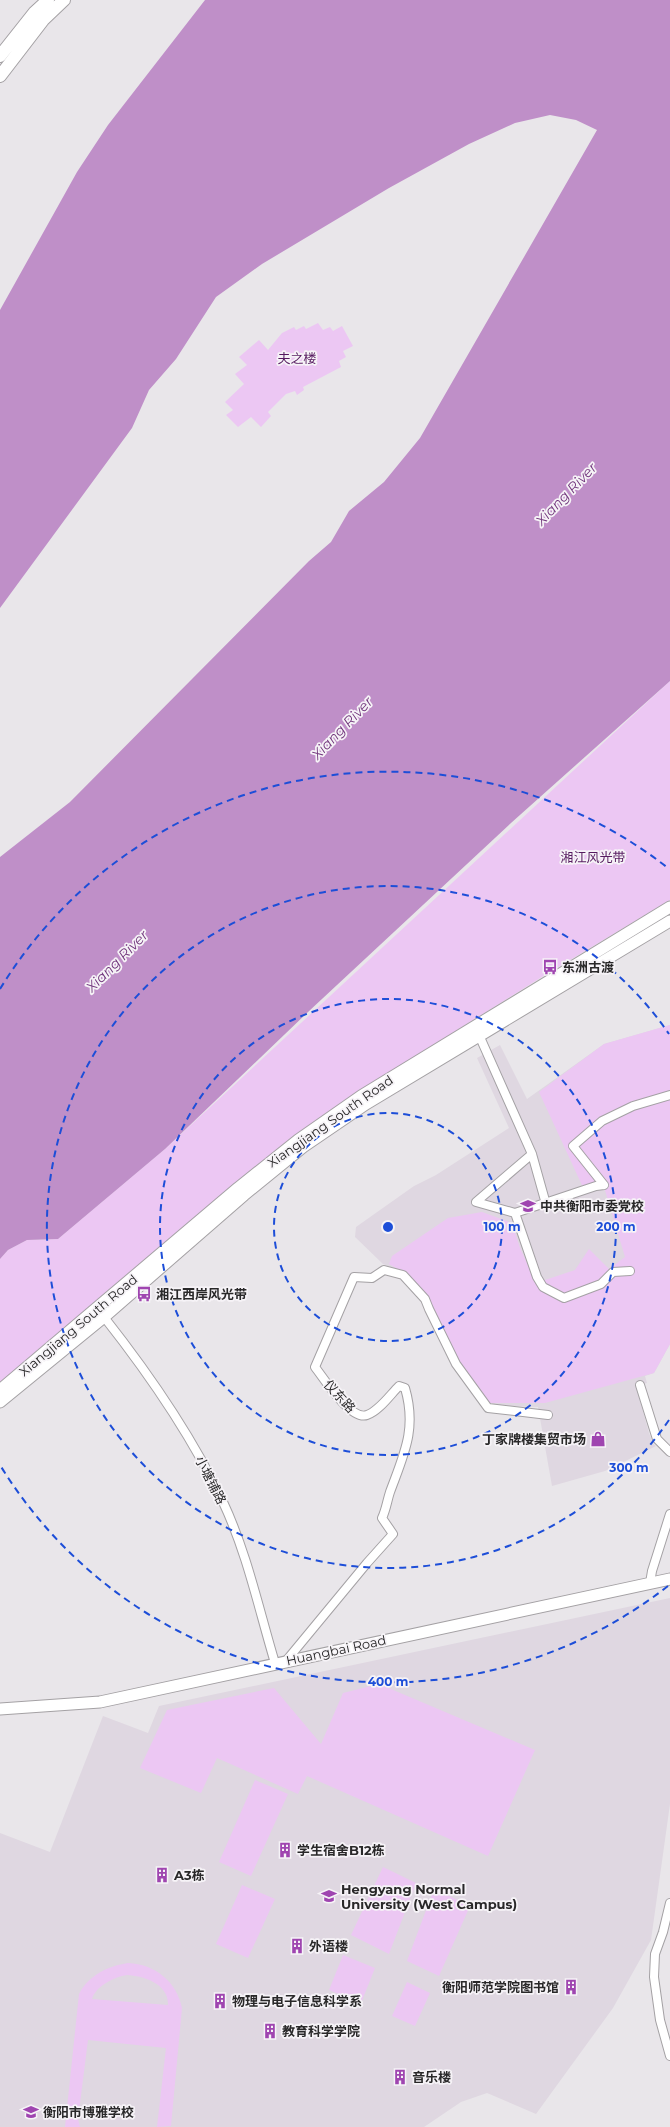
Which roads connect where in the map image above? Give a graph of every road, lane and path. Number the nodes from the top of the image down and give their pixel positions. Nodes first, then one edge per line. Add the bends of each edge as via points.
1 (48, 0) edge
2 (64, 0) edge
3 (0, 56) edge
4 (0, 76) edge
5 (670, 907) edge
6 (670, 921) edge
7 (479, 1035) junction
8 (670, 1095) edge
9 (532, 1154) junction
10 (546, 1204) junction
11 (515, 1214) junction
12 (630, 1271) dead end
13 (104, 1317) junction
14 (640, 1385) dead end
15 (0, 1390) edge
16 (0, 1402) edge
17 (548, 1415) dead end
18 (670, 1452) edge
19 (670, 1514) edge
20 (670, 1579) edge
21 (650, 1583) junction
22 (286, 1661) junction
23 (275, 1664) junction
24 (0, 1709) edge
25 (670, 1903) edge
26 (670, 2056) edge

1 - 3 main road via 34,13
2 - 4 main road via 43,20
5 - 15 main road, Xiangjiang South Road via 361,1096 298,1140
6 - 7 main road, Xiangjiang South Road
7 - 9 street
7 - 13 main road, Xiangjiang South Road via 366,1104 303,1147
8 - 10 street via 633,1106 602,1121 573,1146 604,1185
9 - 10 street
9 - 11 street via 476,1202
10 - 11 street
11 - 12 street via 537,1277 543,1287 564,1298 601,1284 613,1272
13 - 16 main road, Xiangjiang South Road
13 - 23 street, 小塘铺路 via 130,1350 197,1452 224,1504 246,1564
14 - 18 street via 657,1439
17 - 22 street, 仪东路 via 488,1408 456,1364 426,1299 403,1275 384,1270 372,1278 354,1277 315,1367 349,1409 358,1415 366,1416 399,1386 405,1388 411,1408 409,1436 382,1518 394,1534
19 - 21 street
20 - 21 main road, Huangbai Road
21 - 22 main road, Huangbai Road
22 - 23 main road, Huangbai Road
23 - 24 main road, Huangbai Road via 100,1702
25 - 26 street via 664,1932 655,1954 654,1976 660,2020

